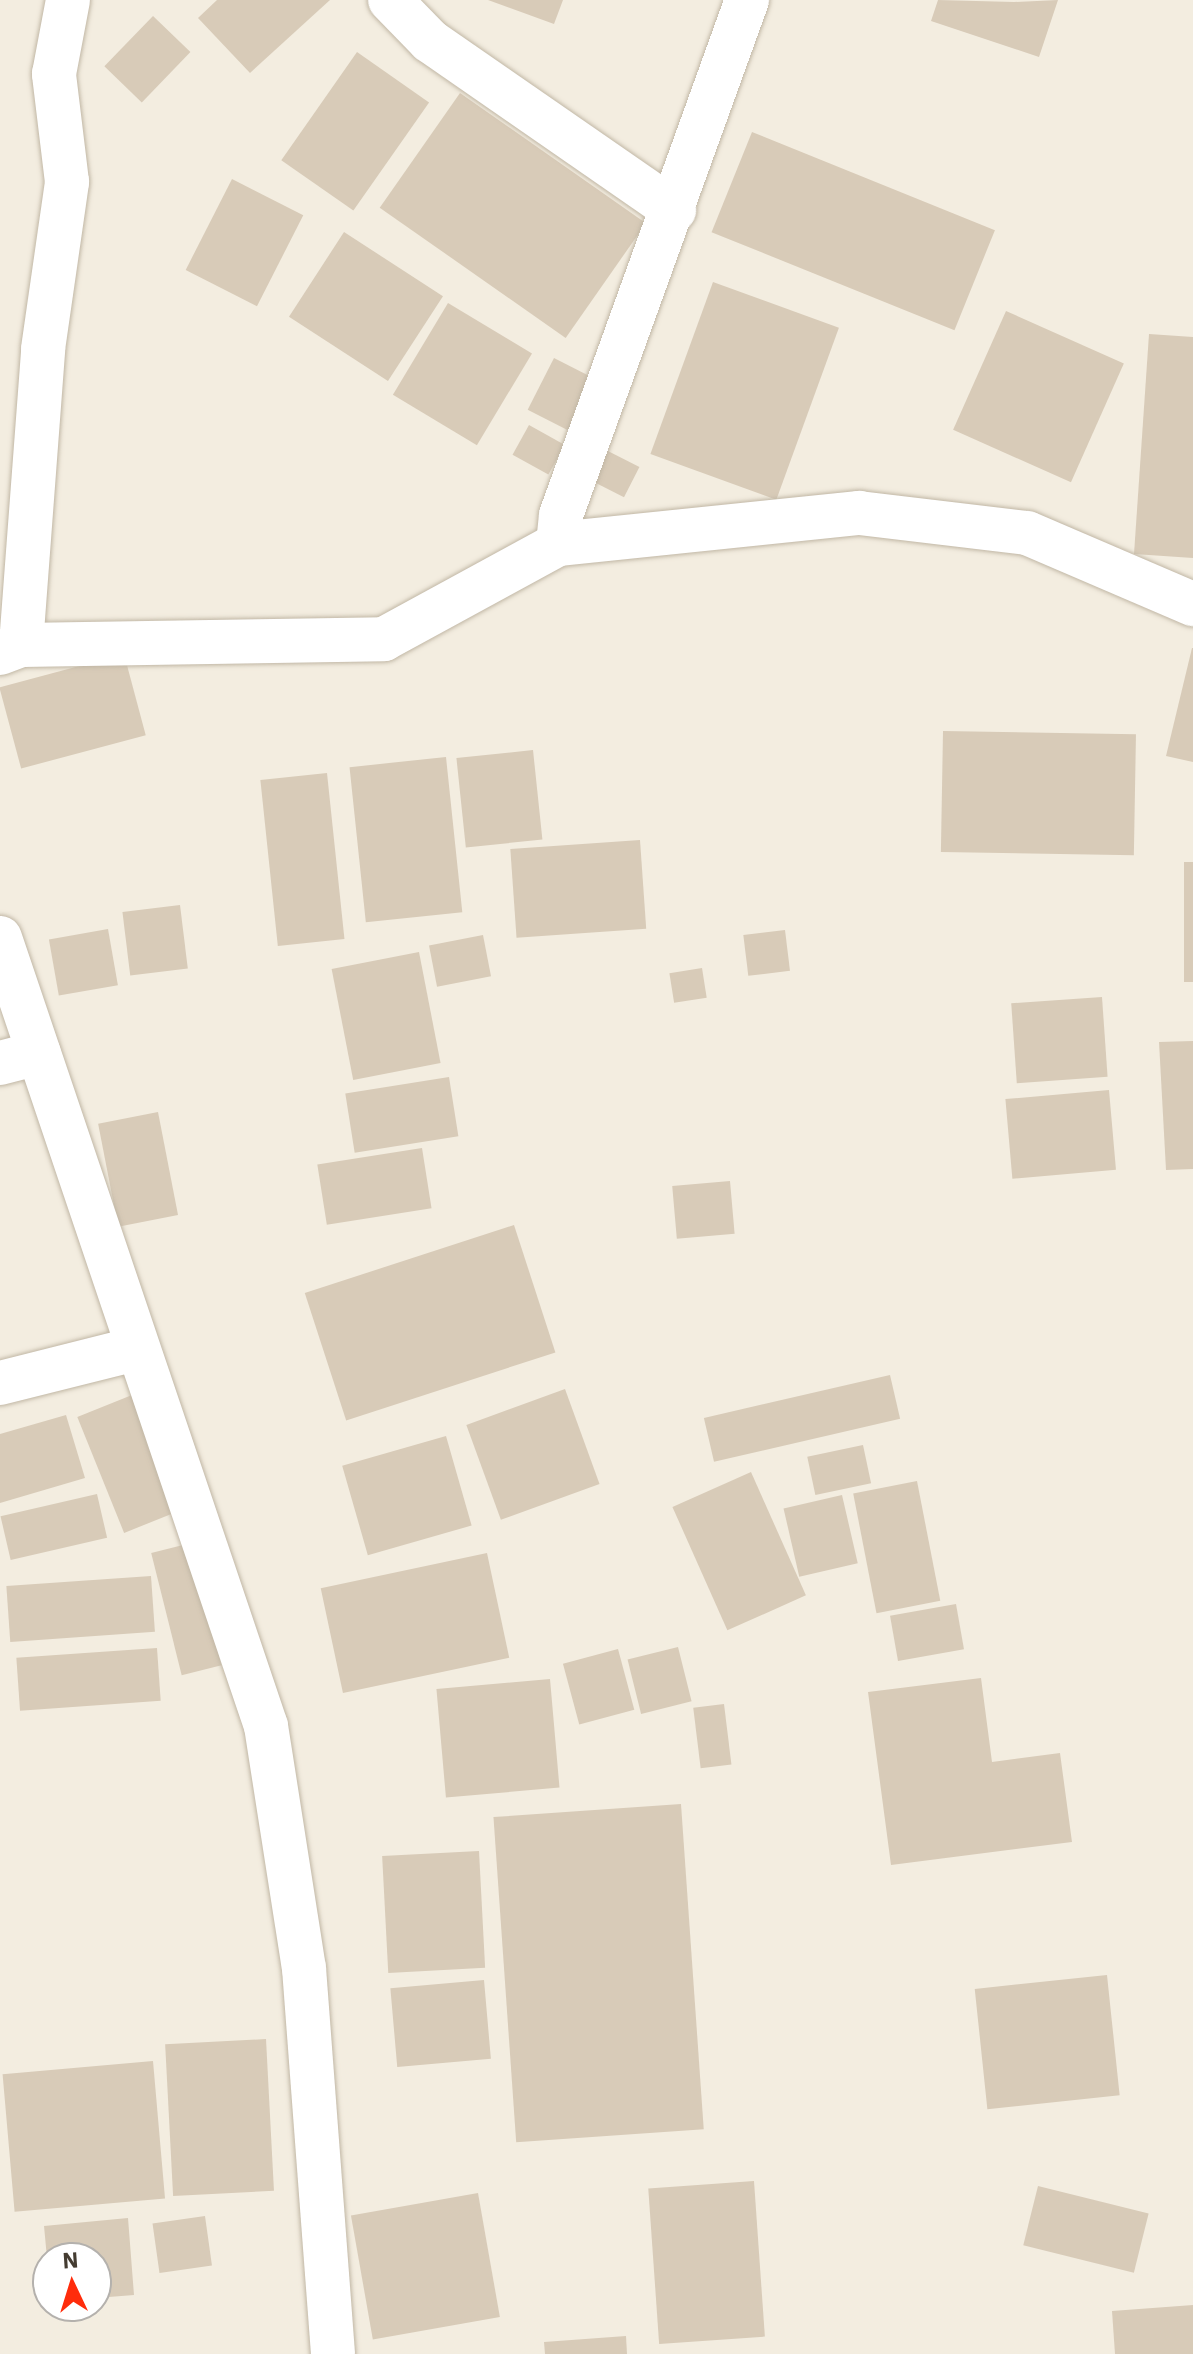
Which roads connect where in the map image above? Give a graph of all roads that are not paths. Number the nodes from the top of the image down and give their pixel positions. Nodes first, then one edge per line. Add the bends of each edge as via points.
1 (68, 0) edge
2 (390, 0) edge
3 (747, 0) edge
4 (674, 210) junction
5 (558, 544) junction
6 (1193, 604) edge
7 (10, 649) edge
8 (0, 938) edge
9 (20, 1058) edge
10 (135, 1349) junction
11 (0, 1383) edge
12 (333, 2354) edge

1 - 7 street via 54,74 67,182
2 - 4 street via 430,41
3 - 4 street
4 - 5 street via 561,515
5 - 6 street via 859,513 1027,533
5 - 7 street via 384,639
8 - 9 street
9 - 10 street
10 - 11 street
10 - 12 street via 266,1726 304,1968

